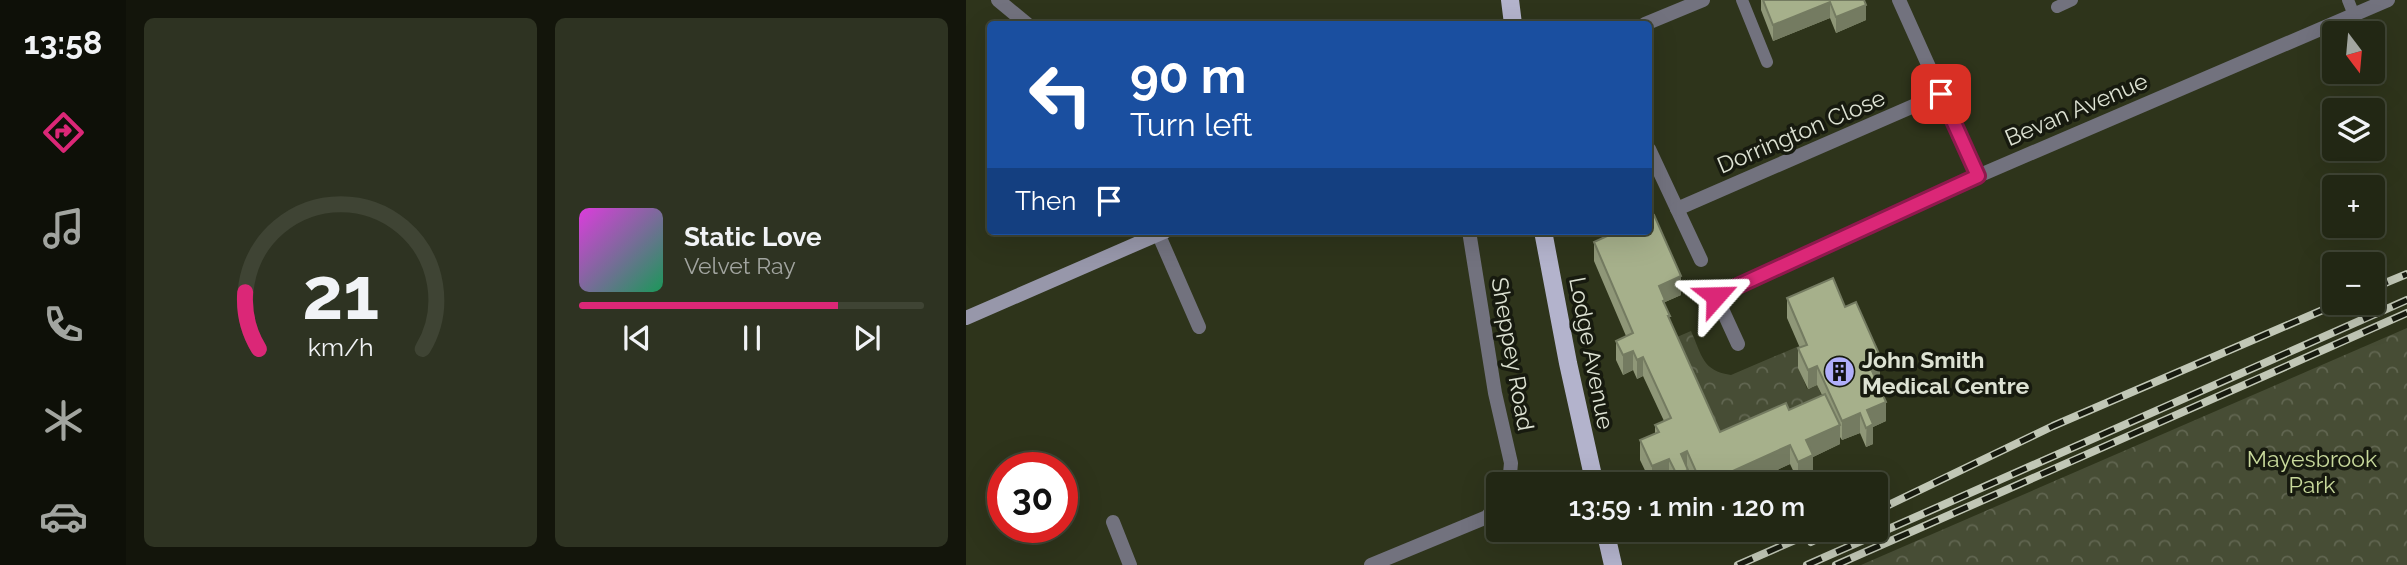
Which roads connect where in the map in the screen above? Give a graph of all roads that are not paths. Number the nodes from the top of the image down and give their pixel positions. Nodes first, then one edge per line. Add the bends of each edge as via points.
1 (998, 0) edge
2 (1510, 0) edge
3 (1703, 0) edge
4 (1742, 0) edge
5 (1899, 0) edge
6 (2072, 0) edge
7 (2348, 0) edge
8 (2388, 0) edge
9 (2057, 7) dead end
10 (2354, 15) junction
11 (1023, 21) edge
12 (1513, 21) edge
13 (1652, 21) edge
14 (1768, 62) dead end
15 (1941, 94) junction
16 (1652, 155) edge
17 (1978, 176) junction
18 (1678, 209) junction
19 (1154, 235) edge
20 (1162, 235) edge
21 (1470, 235) edge
22 (1545, 235) edge
23 (1702, 261) dead end
24 (966, 318) edge
25 (1199, 327) dead end
26 (1738, 344) dead end
27 (1510, 472) edge
28 (1592, 472) edge
29 (1486, 517) edge
30 (1113, 522) dead end
31 (1608, 542) edge
32 (1130, 565) edge
33 (1371, 565) edge
34 (1613, 565) edge

1 - 11 street
2 - 12 main road
3 - 13 street
4 - 14 lane
5 - 15 street
6 - 9 lane
7 - 10 lane
8 - 10 street, Bevan Avenue
10 - 17 street, Bevan Avenue
15 - 17 street
15 - 18 street, Dorrington Close
16 - 18 street
17 - 26 street, Bevan Avenue via 1716,296
18 - 23 street
19 - 24 street
20 - 25 street
21 - 27 street, Sheppey Road
22 - 28 main road, Lodge Avenue
29 - 33 street
30 - 32 street
31 - 34 main road

